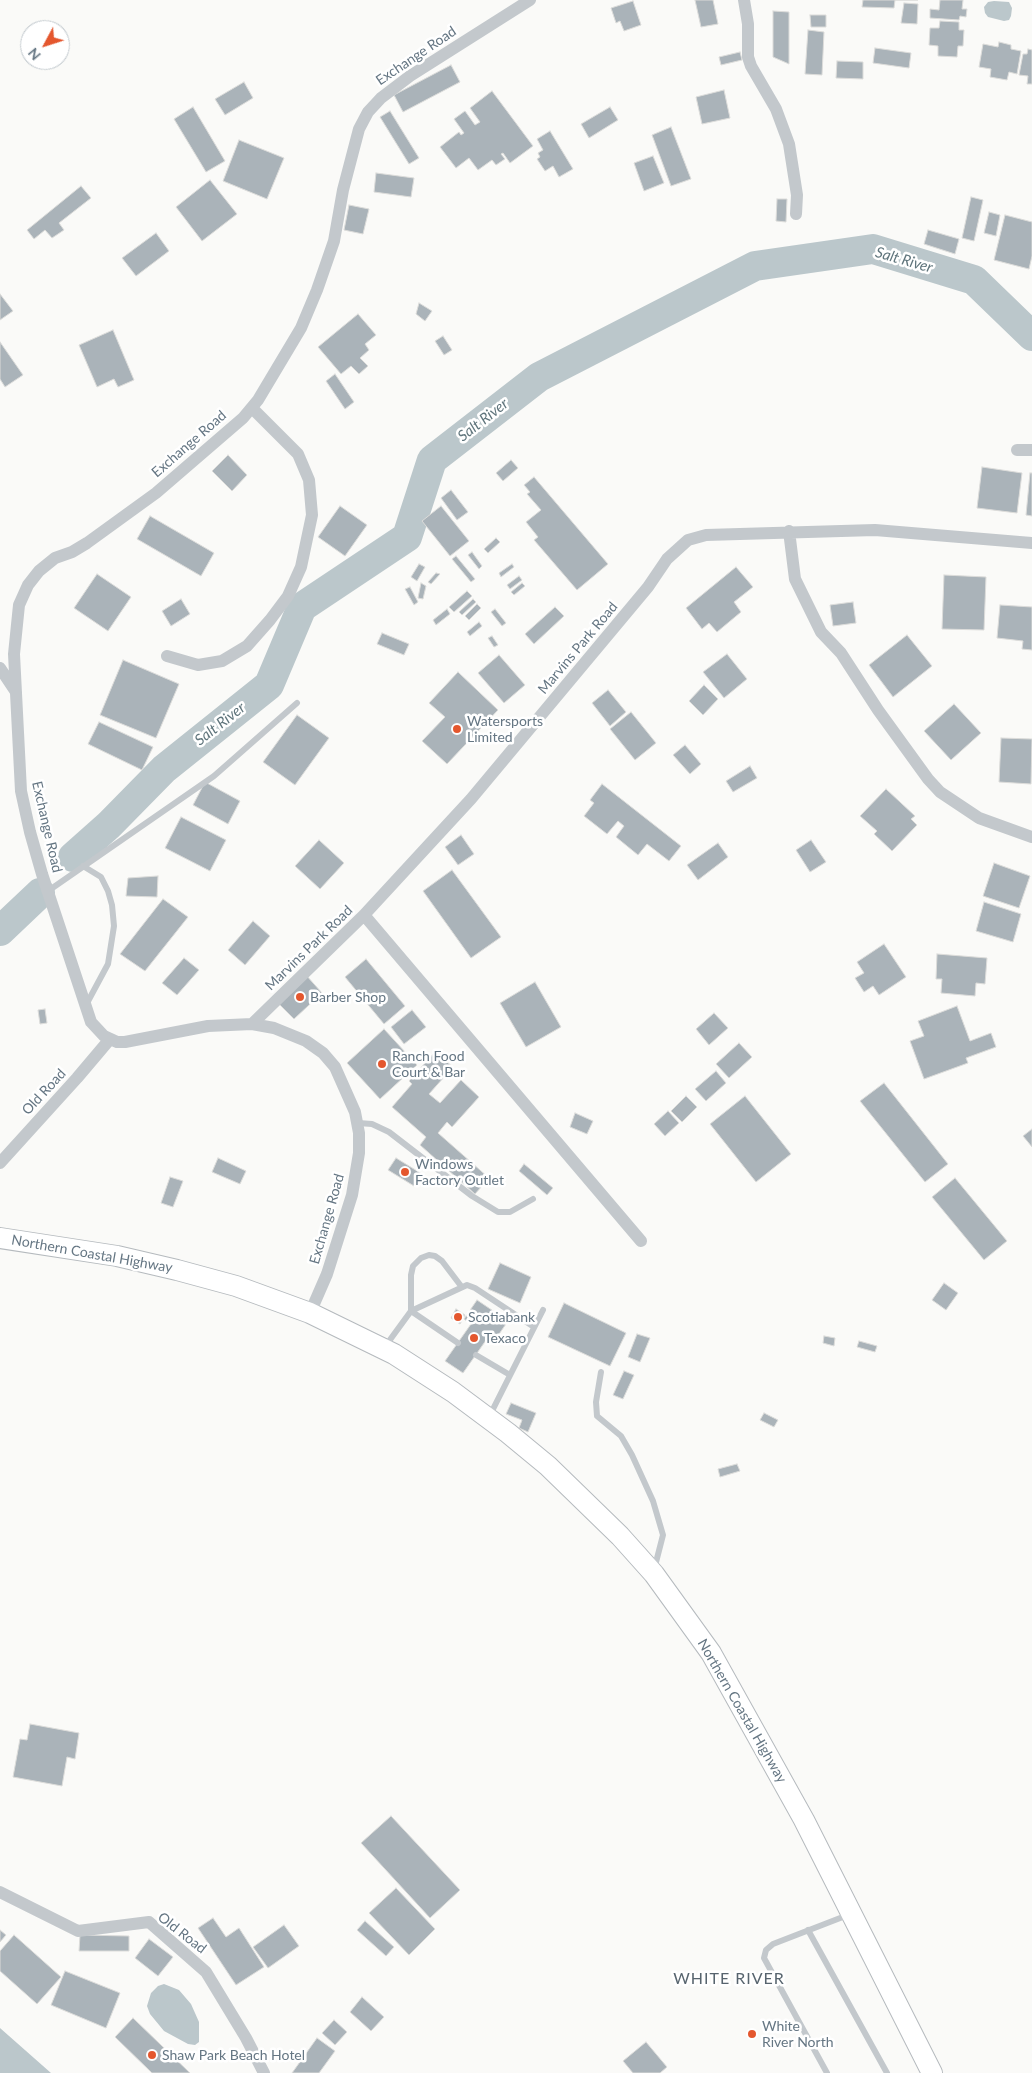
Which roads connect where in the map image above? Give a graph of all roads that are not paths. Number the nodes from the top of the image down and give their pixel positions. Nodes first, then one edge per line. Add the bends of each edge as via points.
1 (530, 0) edge
2 (744, 0) edge
3 (796, 214) dead end
4 (252, 408) junction
5 (1017, 450) dead end
6 (1032, 450) edge
7 (789, 531) junction
8 (1032, 543) edge
9 (167, 656) dead end
10 (0, 668) edge
11 (16, 692) junction
12 (297, 703) dead end
13 (1032, 837) edge
14 (83, 866) junction
15 (48, 890) junction
16 (364, 915) junction
17 (86, 1006) junction
18 (252, 1024) junction
19 (110, 1039) junction
20 (358, 1123) junction
21 (0, 1163) edge
22 (533, 1199) dead end
23 (8, 1239) edge
24 (641, 1241) dead end
25 (461, 1286) junction
26 (543, 1310) dead end
27 (411, 1311) junction
28 (310, 1313) junction
29 (534, 1327) junction
30 (458, 1342) dead end
31 (384, 1348) junction
32 (476, 1354) dead end
33 (601, 1372) dead end
34 (510, 1375) junction
35 (489, 1418) junction
36 (654, 1574) junction
37 (0, 1892) edge
38 (852, 1913) junction
39 (808, 1930) junction
40 (264, 2073) edge
41 (827, 2073) edge
42 (887, 2073) edge
43 (932, 2073) edge

1 - 4 street, Exchange Road via 410,76 368,112 359,129 334,241 317,290 301,328
2 - 3 street via 748,57 776,109 789,144 797,195
4 - 9 street via 298,454 309,480 312,514 301,567 288,596 247,646 222,661 198,666
4 - 11 street, Exchange Road via 156,493 87,543 55,558 28,584 19,605 15,639
5 - 6 street
7 - 8 street, Marvins Park Road via 874,530
7 - 13 street via 795,579 821,632 841,653 928,779 940,792 979,818
7 - 16 street, Marvins Park Road via 706,535 688,540 678,548 471,799
10 - 11 street
11 - 15 street, Exchange Road via 22,791 30,832
12 - 14 lane via 214,776
14 - 15 lane
14 - 17 lane via 101,877 112,905 114,926 108,964
15 - 17 street, Exchange Road
16 - 18 street, Marvins Park Road
16 - 24 street
17 - 19 street, Exchange Road via 94,1027
18 - 19 street, Exchange Road via 208,1026 125,1042
18 - 20 street, Exchange Road via 288,1033 323,1053 335,1067
19 - 21 street, Old Road
20 - 22 lane via 372,1124 389,1132 498,1212 510,1212
20 - 28 street, Exchange Road via 359,1153 352,1195 327,1274
23 - 28 main road, Northern Coastal Highway via 117,1256 177,1270 236,1286
25 - 27 lane
25 - 27 lane via 436,1256 421,1258 411,1275
25 - 29 lane via 466,1284 475,1288
26 - 29 lane
27 - 30 lane
27 - 31 lane
28 - 31 main road, Northern Coastal Highway
29 - 34 lane
31 - 35 main road, Northern Coastal Highway
32 - 34 lane
33 - 36 lane via 597,1416 621,1436 653,1500 663,1535
34 - 35 lane
35 - 36 main road, Northern Coastal Highway via 554,1472
36 - 38 main road, Northern Coastal Highway via 711,1653
37 - 40 street, Old Road via 78,1931 149,1922 206,1972
38 - 39 lane
38 - 43 main road, Northern Coastal Highway
39 - 41 lane via 774,1944 766,1950 764,1958
39 - 42 lane

